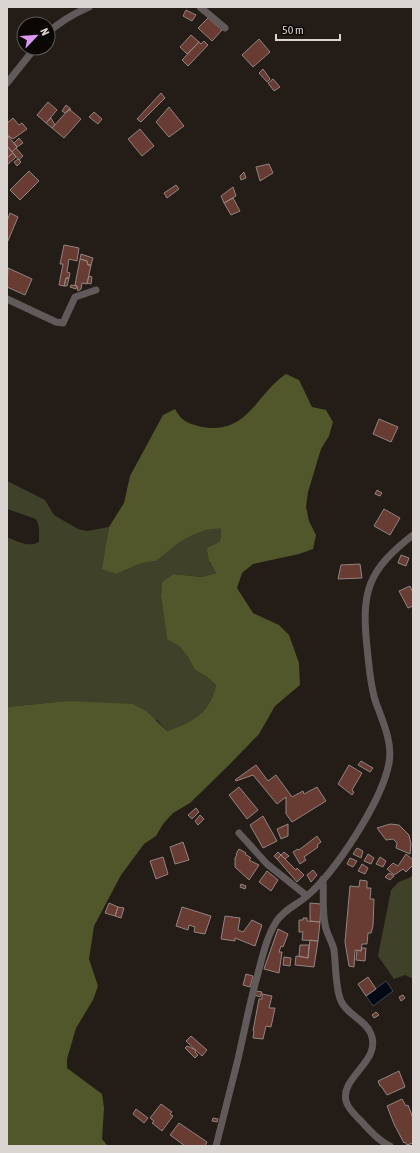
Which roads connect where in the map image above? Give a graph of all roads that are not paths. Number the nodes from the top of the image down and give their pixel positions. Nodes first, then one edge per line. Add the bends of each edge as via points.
1 (89, 7) edge
2 (200, 7) edge
3 (56, 27) edge
4 (225, 28) dead end
5 (29, 56) edge
6 (7, 83) edge
7 (96, 290) dead end
8 (7, 299) edge
9 (413, 535) edge
10 (239, 833) dead end
11 (323, 879) junction
12 (307, 896) junction
13 (216, 1146) edge
14 (390, 1146) edge

1 - 3 street via 68,17
2 - 4 street
5 - 6 street
7 - 8 street via 75,297 63,323
9 - 11 street via 380,565 366,599 364,622 370,681 388,739 389,763 362,825
10 - 12 street via 267,864
11 - 12 street
11 - 14 street via 324,924 334,948 340,1000 349,1014 371,1033 373,1043 363,1066 347,1086 346,1102 372,1133
12 - 13 street via 282,914 272,930 250,1003

